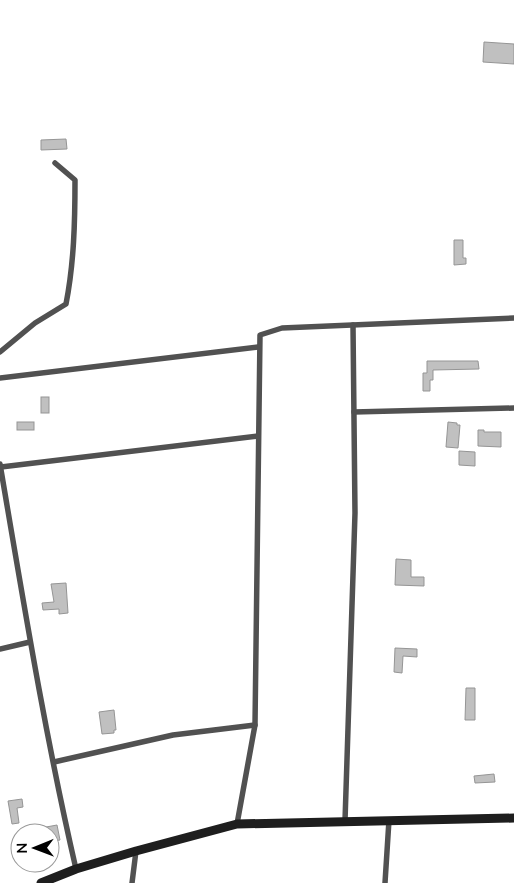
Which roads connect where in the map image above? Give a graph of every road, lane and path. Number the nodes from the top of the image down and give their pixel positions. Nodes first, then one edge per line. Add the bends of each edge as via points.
1 (55, 163) dead end
2 (514, 318) edge
3 (353, 324) junction
4 (258, 347) junction
5 (0, 352) edge
6 (0, 378) edge
7 (514, 408) edge
8 (354, 412) junction
9 (258, 436) junction
10 (0, 465) edge
11 (30, 642) junction
12 (0, 649) edge
13 (255, 725) junction
14 (54, 762) junction
15 (514, 818) edge
16 (389, 820) junction
17 (345, 821) junction
18 (237, 824) junction
19 (136, 851) junction
20 (76, 869) junction
21 (41, 883) edge
22 (132, 883) edge
23 (385, 883) edge

1 - 5 street via 75,180 72,275 66,304 35,323
2 - 3 street
3 - 4 street via 282,328 260,335
3 - 8 street
4 - 6 street
4 - 9 street
7 - 8 street
8 - 17 street via 356,513
9 - 10 street
9 - 13 street
10 - 11 street
11 - 12 street
11 - 14 street
13 - 14 street via 173,735
13 - 18 street
14 - 20 street
15 - 16 street
16 - 17 street
16 - 23 street
17 - 18 street
18 - 19 street
19 - 20 street
19 - 22 street
20 - 21 street

